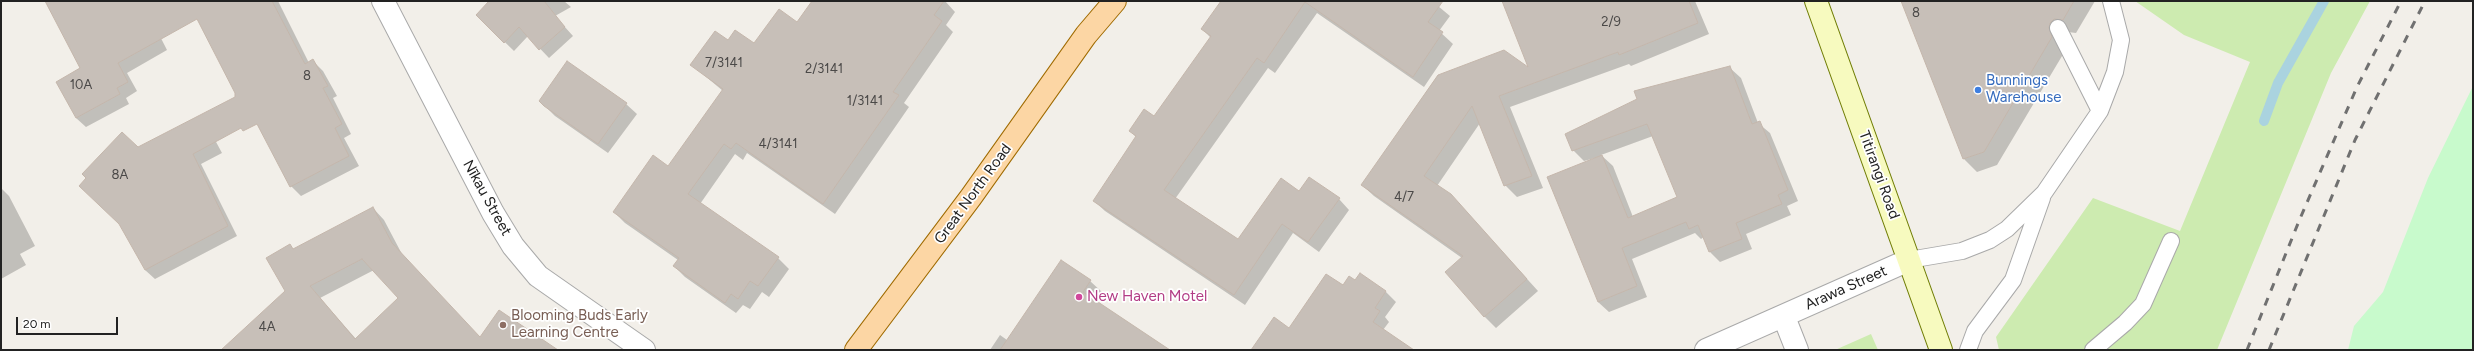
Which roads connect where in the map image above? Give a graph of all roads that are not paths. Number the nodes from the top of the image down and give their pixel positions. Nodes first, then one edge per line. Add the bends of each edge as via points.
1 (383, 1) edge
2 (1095, 1) edge
3 (1115, 1) edge
4 (1816, 1) edge
5 (2110, 1) edge
6 (2058, 28) dead end
7 (1086, 35) junction
8 (2100, 111) junction
9 (2044, 193) junction
10 (2171, 241) dead end
11 (1909, 260) junction
12 (1784, 317) junction
13 (644, 350) edge
14 (856, 350) edge
15 (1706, 350) edge
16 (1797, 350) edge
17 (1941, 350) edge
18 (1968, 350) edge
19 (2093, 350) edge

1 - 13 street, Nīkau Street via 493,213 513,246 538,276
2 - 7 main road, Great North Road
3 - 7 main road, Great North Road
4 - 11 main road, Titirangi Road
5 - 8 lane via 2121,40 2115,72
6 - 8 lane
7 - 14 main road, Great North Road via 971,197
8 - 9 lane
9 - 11 lane via 2007,229 1990,240 1962,251
9 - 18 lane via 2013,280 1975,332
10 - 19 lane via 2143,304
11 - 12 street, Arawa Street
11 - 17 main road, Titirangi Road
12 - 15 street, Arawa Street
12 - 16 street

